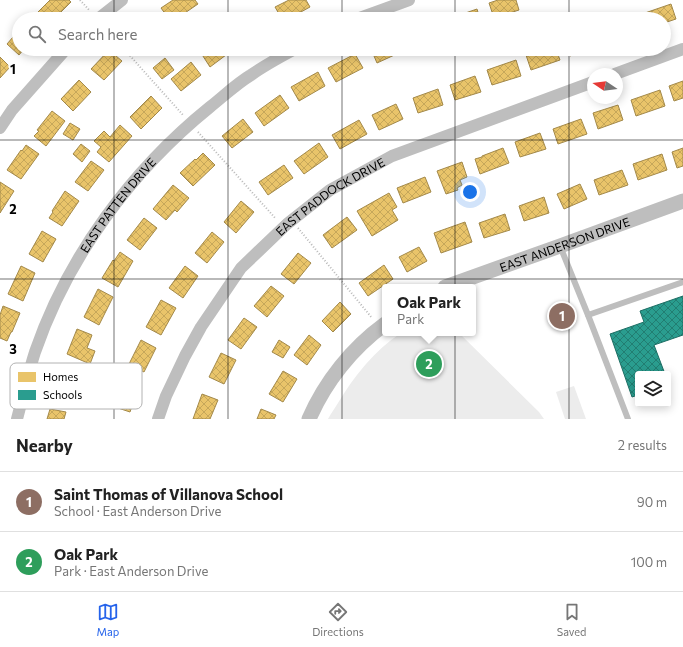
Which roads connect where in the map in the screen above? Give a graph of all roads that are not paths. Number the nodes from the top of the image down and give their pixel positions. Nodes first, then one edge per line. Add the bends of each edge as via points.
1 (122, 0) edge
2 (409, 0) edge
3 (102, 12) edge
4 (376, 12) edge
5 (683, 49) edge
6 (671, 53) edge
7 (60, 56) edge
8 (283, 56) edge
9 (664, 56) edge
10 (623, 71) edge
11 (587, 84) edge
12 (0, 128) edge
13 (683, 201) edge
14 (560, 246) junction
15 (683, 282) edge
16 (453, 284) edge
17 (588, 314) junction
18 (382, 327) edge
19 (32, 363) edge
20 (20, 409) edge
21 (17, 419) edge
22 (158, 419) edge
23 (309, 419) edge
24 (628, 419) edge

1 - 3 street
2 - 4 street
5 - 6 street
7 - 12 street via 12,110
8 - 19 street, EAST PATTEN DRIVE via 250,75 190,123 138,177 86,247 59,297
9 - 10 street
11 - 22 street, EAST PADDOCK DRIVE via 392,156 330,190 287,224 241,268 200,327 169,390
13 - 14 street, EAST ANDERSON DRIVE
14 - 16 street, EAST ANDERSON DRIVE
14 - 17 lane
15 - 17 lane
17 - 24 lane
18 - 23 street via 344,363 322,393
20 - 21 street, EAST PATTEN DRIVE

